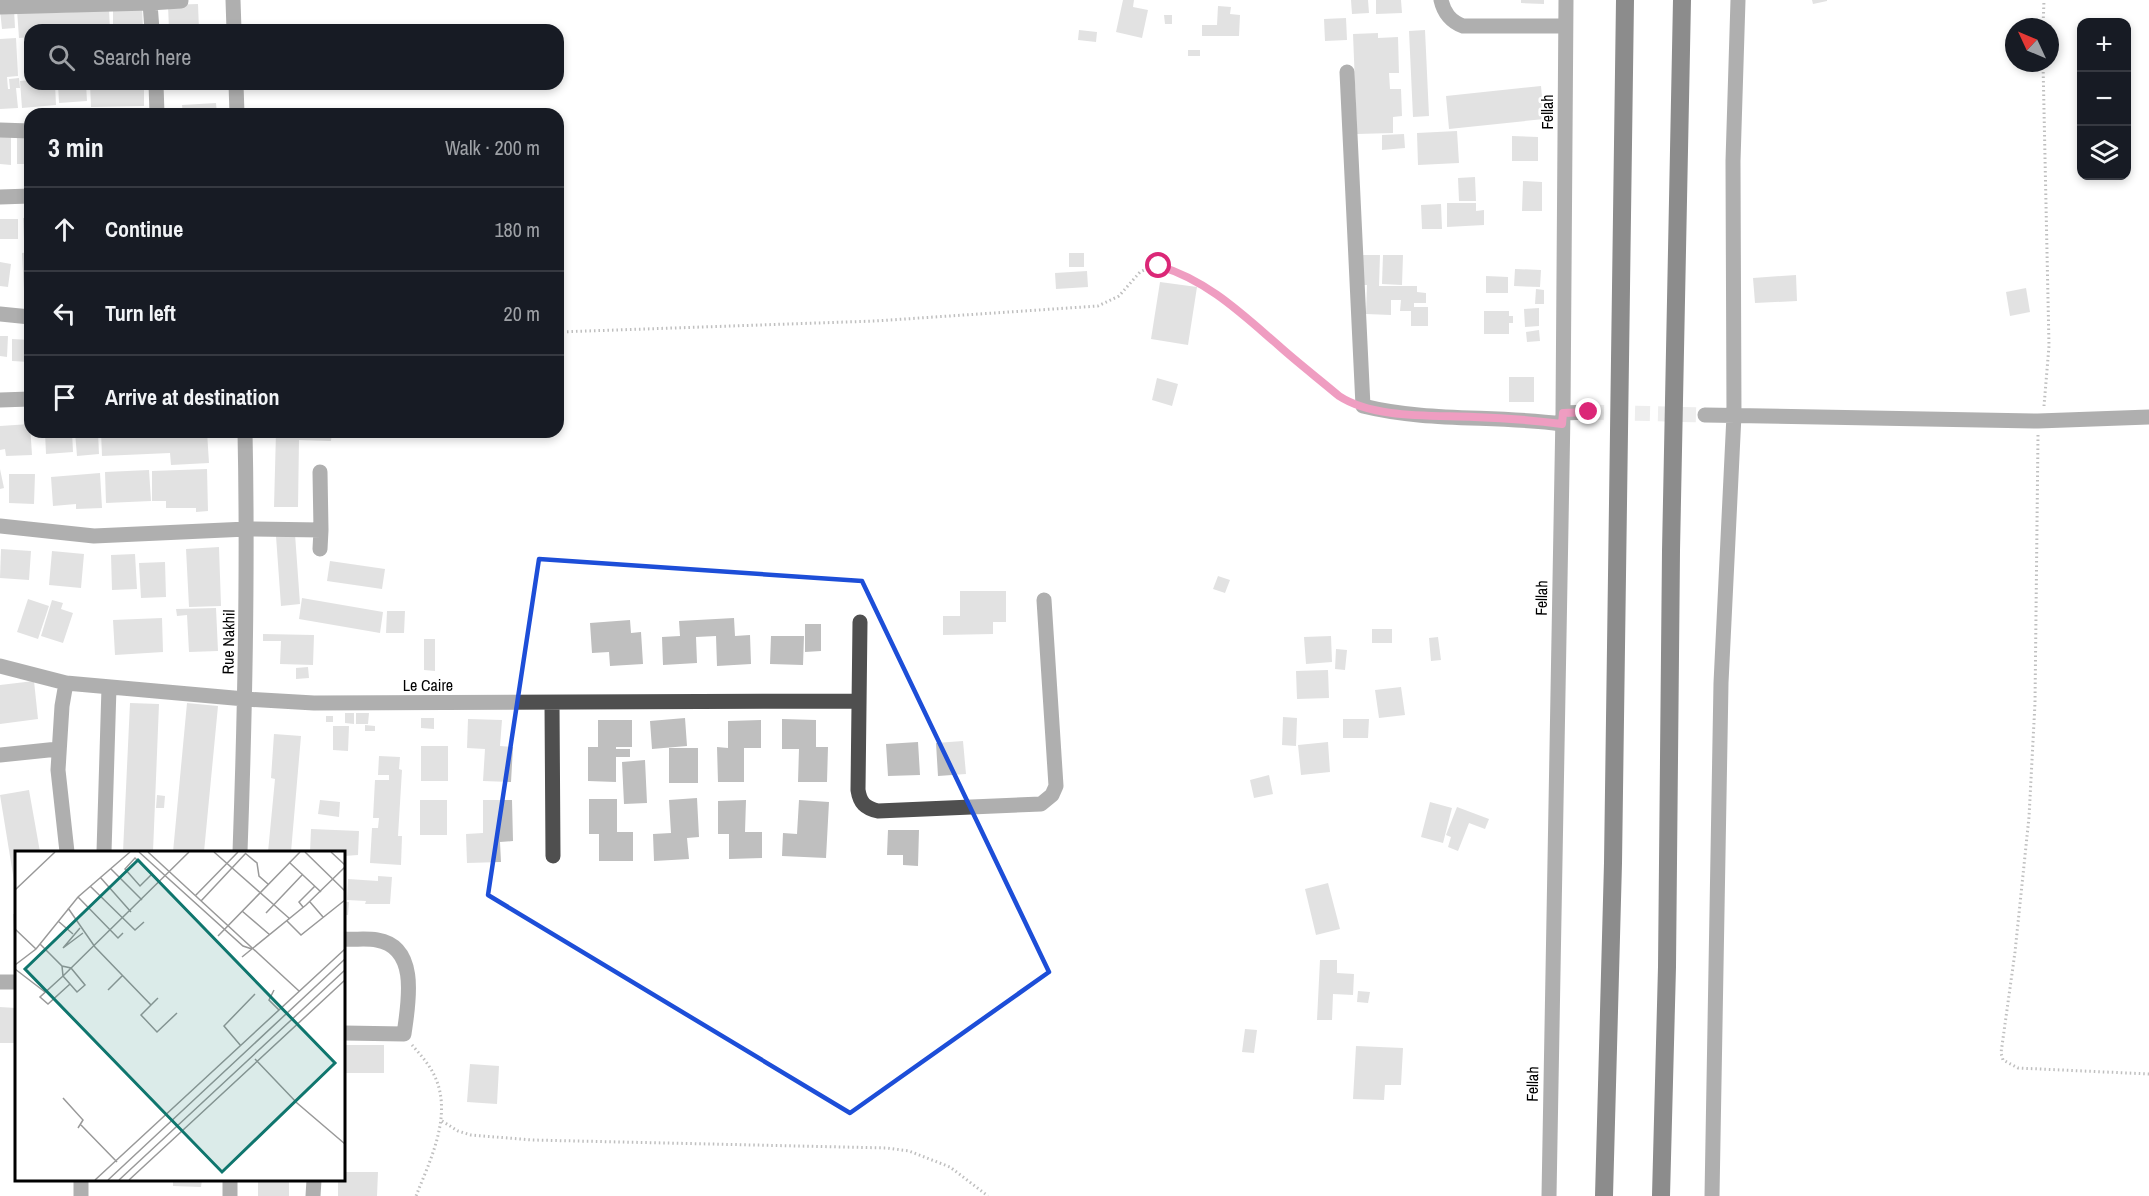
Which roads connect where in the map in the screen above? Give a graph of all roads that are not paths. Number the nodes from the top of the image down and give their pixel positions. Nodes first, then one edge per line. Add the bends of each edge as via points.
1 (233, 0) edge
2 (1441, 0) edge
3 (1566, 0) edge
4 (1625, 0) edge
5 (1682, 0) edge
6 (1738, 0) edge
7 (181, 1) edge
8 (150, 3) junction
9 (0, 7) edge
10 (152, 24) edge
11 (234, 24) edge
12 (1565, 26) junction
13 (1347, 72) dead end
14 (156, 90) edge
15 (236, 90) edge
16 (158, 108) edge
17 (237, 108) edge
18 (0, 130) edge
19 (24, 131) edge
20 (24, 196) edge
21 (0, 197) edge
22 (0, 314) edge
23 (24, 316) edge
24 (24, 399) edge
25 (0, 400) edge
26 (1589, 412) tunnel mouth
27 (1706, 415) tunnel mouth
28 (1734, 415) junction
29 (2149, 417) edge
30 (1562, 419) junction
31 (245, 438) edge
32 (320, 472) dead end
33 (0, 526) edge
34 (247, 529) junction
35 (321, 530) junction
36 (320, 549) dead end
37 (1044, 600) dead end
38 (860, 622) dead end
39 (0, 666) edge
40 (66, 683) junction
41 (109, 687) junction
42 (245, 699) junction
43 (858, 700) junction
44 (552, 703) junction
45 (58, 749) junction
46 (0, 755) edge
47 (66, 851) edge
48 (104, 851) edge
49 (240, 851) edge
50 (553, 856) dead end
51 (345, 939) edge
52 (345, 1033) edge
53 (314, 1181) edge
54 (313, 1196) edge
55 (1548, 1196) edge
56 (1604, 1196) edge
57 (1661, 1196) edge
58 (1712, 1196) edge

1 - 11 street
2 - 12 street via 1449,18 1463,26
3 - 12 street, Fellah
4 - 56 highway via 1613,863
5 - 57 highway
6 - 28 street via 1733,161
7 - 8 street
8 - 9 street
8 - 10 street
12 - 30 street, Fellah
13 - 30 street via 1363,406 1409,414
14 - 16 street
15 - 17 street
18 - 19 street
20 - 21 street
22 - 23 street
24 - 25 street
26 - 30 street
27 - 28 street
28 - 29 street via 2038,421
28 - 58 street via 1721,683
30 - 55 street, Fellah
31 - 34 street, Rue Nakhil
32 - 35 street
33 - 34 street via 94,536
34 - 35 street
34 - 42 street, Rue Nakhil
35 - 36 street
37 - 43 street via 1056,786 1041,804 878,811 868,808 862,804 858,790
38 - 43 street
39 - 40 street, Le Caire
40 - 41 street, Le Caire
40 - 45 street
41 - 42 street, Le Caire
41 - 48 street
42 - 44 street, Le Caire via 314,703
42 - 49 street, Rue Nakhil
43 - 44 street, Le Caire
44 - 50 street
45 - 46 street
45 - 47 street
51 - 52 street via 379,940 401,953 409,991 404,1034
53 - 54 street

